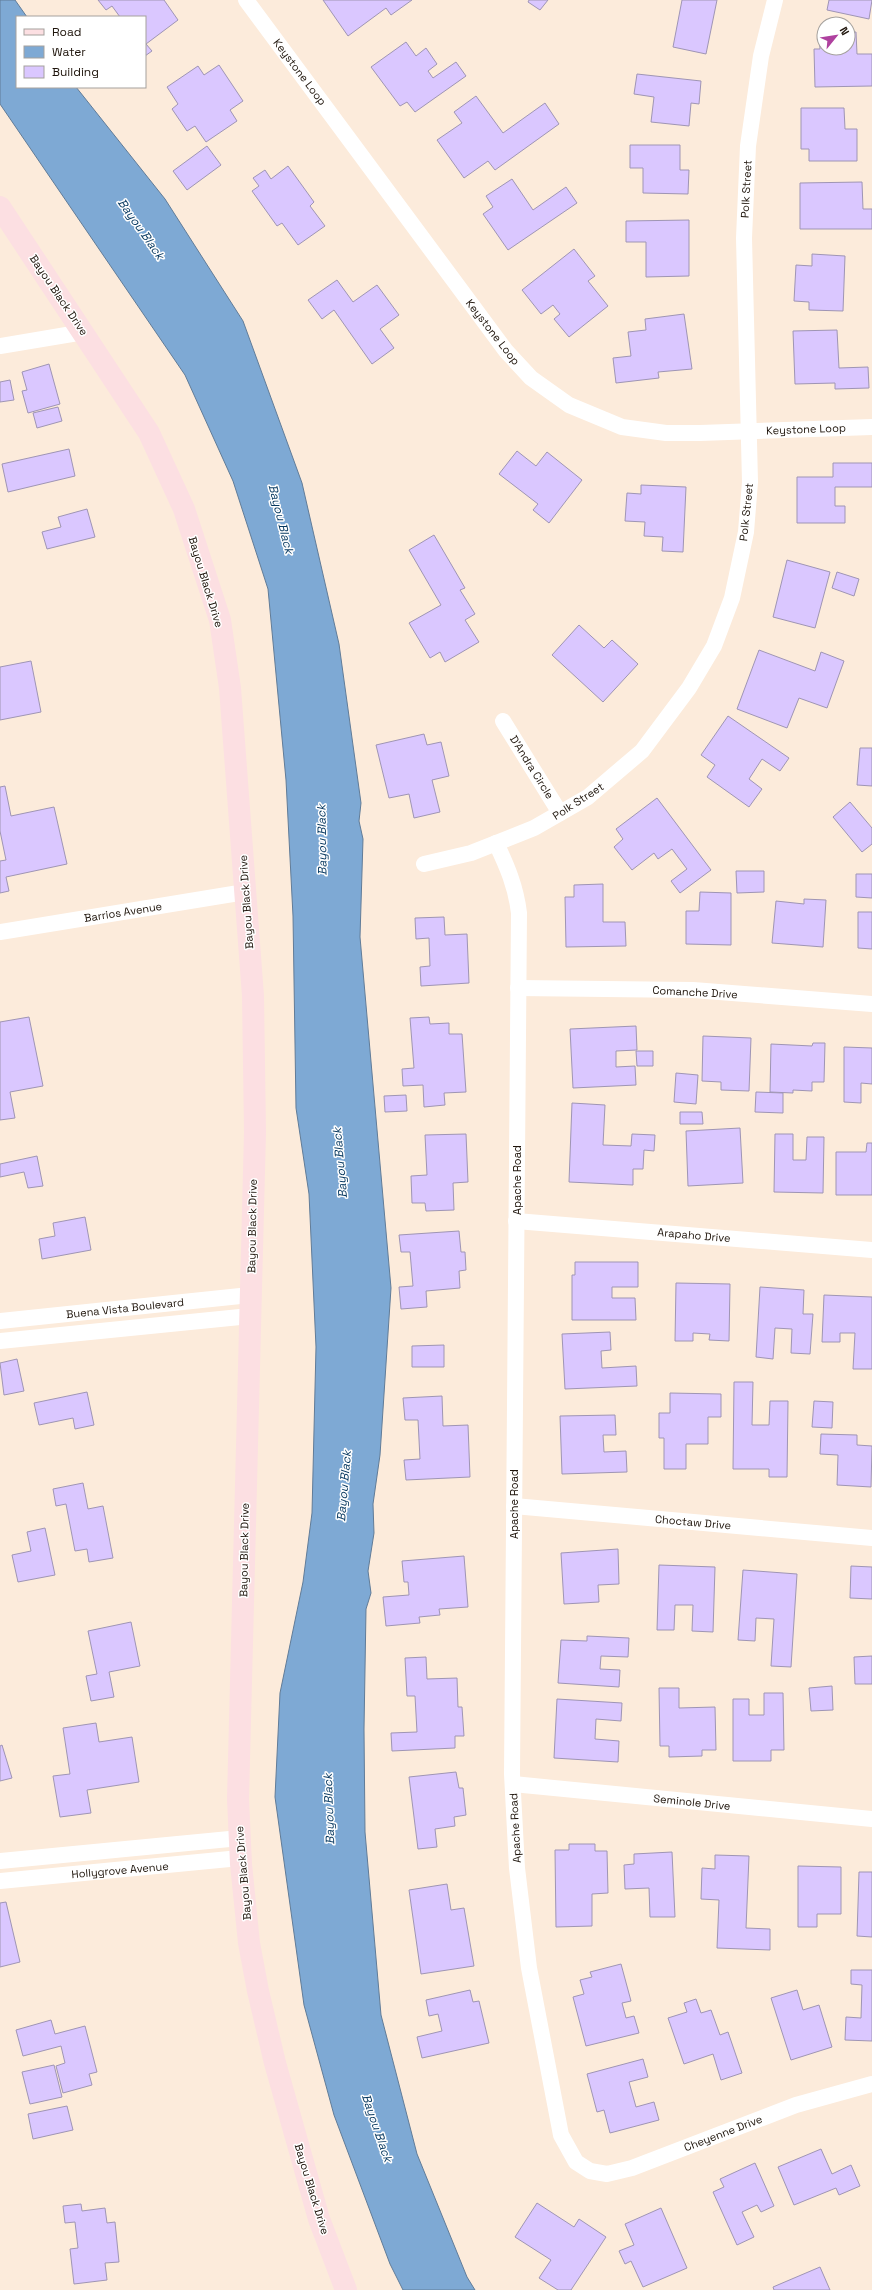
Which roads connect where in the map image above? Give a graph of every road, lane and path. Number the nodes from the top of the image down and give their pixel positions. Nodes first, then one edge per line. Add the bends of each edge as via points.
1 (246, 0) edge
2 (775, 0) edge
3 (0, 207) edge
4 (84, 332) junction
5 (0, 346) edge
6 (872, 427) edge
7 (748, 431) junction
8 (503, 721) dead end
9 (560, 813) junction
10 (496, 843) junction
11 (424, 864) dead end
12 (245, 892) junction
13 (0, 932) edge
14 (518, 988) junction
15 (872, 1004) edge
16 (516, 1221) junction
17 (872, 1250) edge
18 (250, 1305) junction
19 (0, 1321) edge
20 (0, 1341) edge
21 (514, 1506) junction
22 (872, 1538) edge
23 (513, 1784) junction
24 (872, 1819) edge
25 (240, 1848) junction
26 (0, 1861) edge
27 (0, 1881) edge
28 (872, 2084) edge
29 (576, 2162) joint
30 (346, 2290) edge

1 - 7 street, Keystone Loop via 506,351 531,378 569,405 622,427 666,433
2 - 7 street, Polk Street via 761,56 748,146 744,238
3 - 4 main road, Bayou Black Drive
4 - 5 street
4 - 12 main road, Bayou Black Drive via 149,433 184,509 220,620 230,688
6 - 7 street, Keystone Loop
7 - 9 street, Polk Street via 750,482 746,532 732,598 714,646 689,688 642,751 588,797
8 - 9 street, D'Andra Circle
9 - 10 street, Polk Street via 534,828
10 - 11 street, Polk Street via 471,853
10 - 14 street, Apache Road via 517,894
12 - 13 street, Barrios Avenue
12 - 18 main road, Bayou Black Drive via 253,1002 255,1132
14 - 15 street, Comanche Drive via 693,990
14 - 16 street, Apache Road
16 - 17 street, Arapaho Drive
16 - 21 street, Apache Road
18 - 19 street, Buena Vista Boulevard
18 - 20 street, Buena Vista Boulevard
18 - 25 main road, Bayou Black Drive via 238,1799
21 - 22 street, Choctaw Drive
21 - 23 street, Apache Road
23 - 24 street, Seminole Drive
23 - 29 street, Apache Road via 517,1868 529,1968 561,2136
25 - 26 street, Hollygrove Avenue
25 - 27 street, Hollygrove Avenue
25 - 30 main road, Bayou Black Drive via 249,1943 275,2063 319,2219
28 - 29 street, Cheyenne Drive via 796,2106 632,2168 607,2174 590,2171

